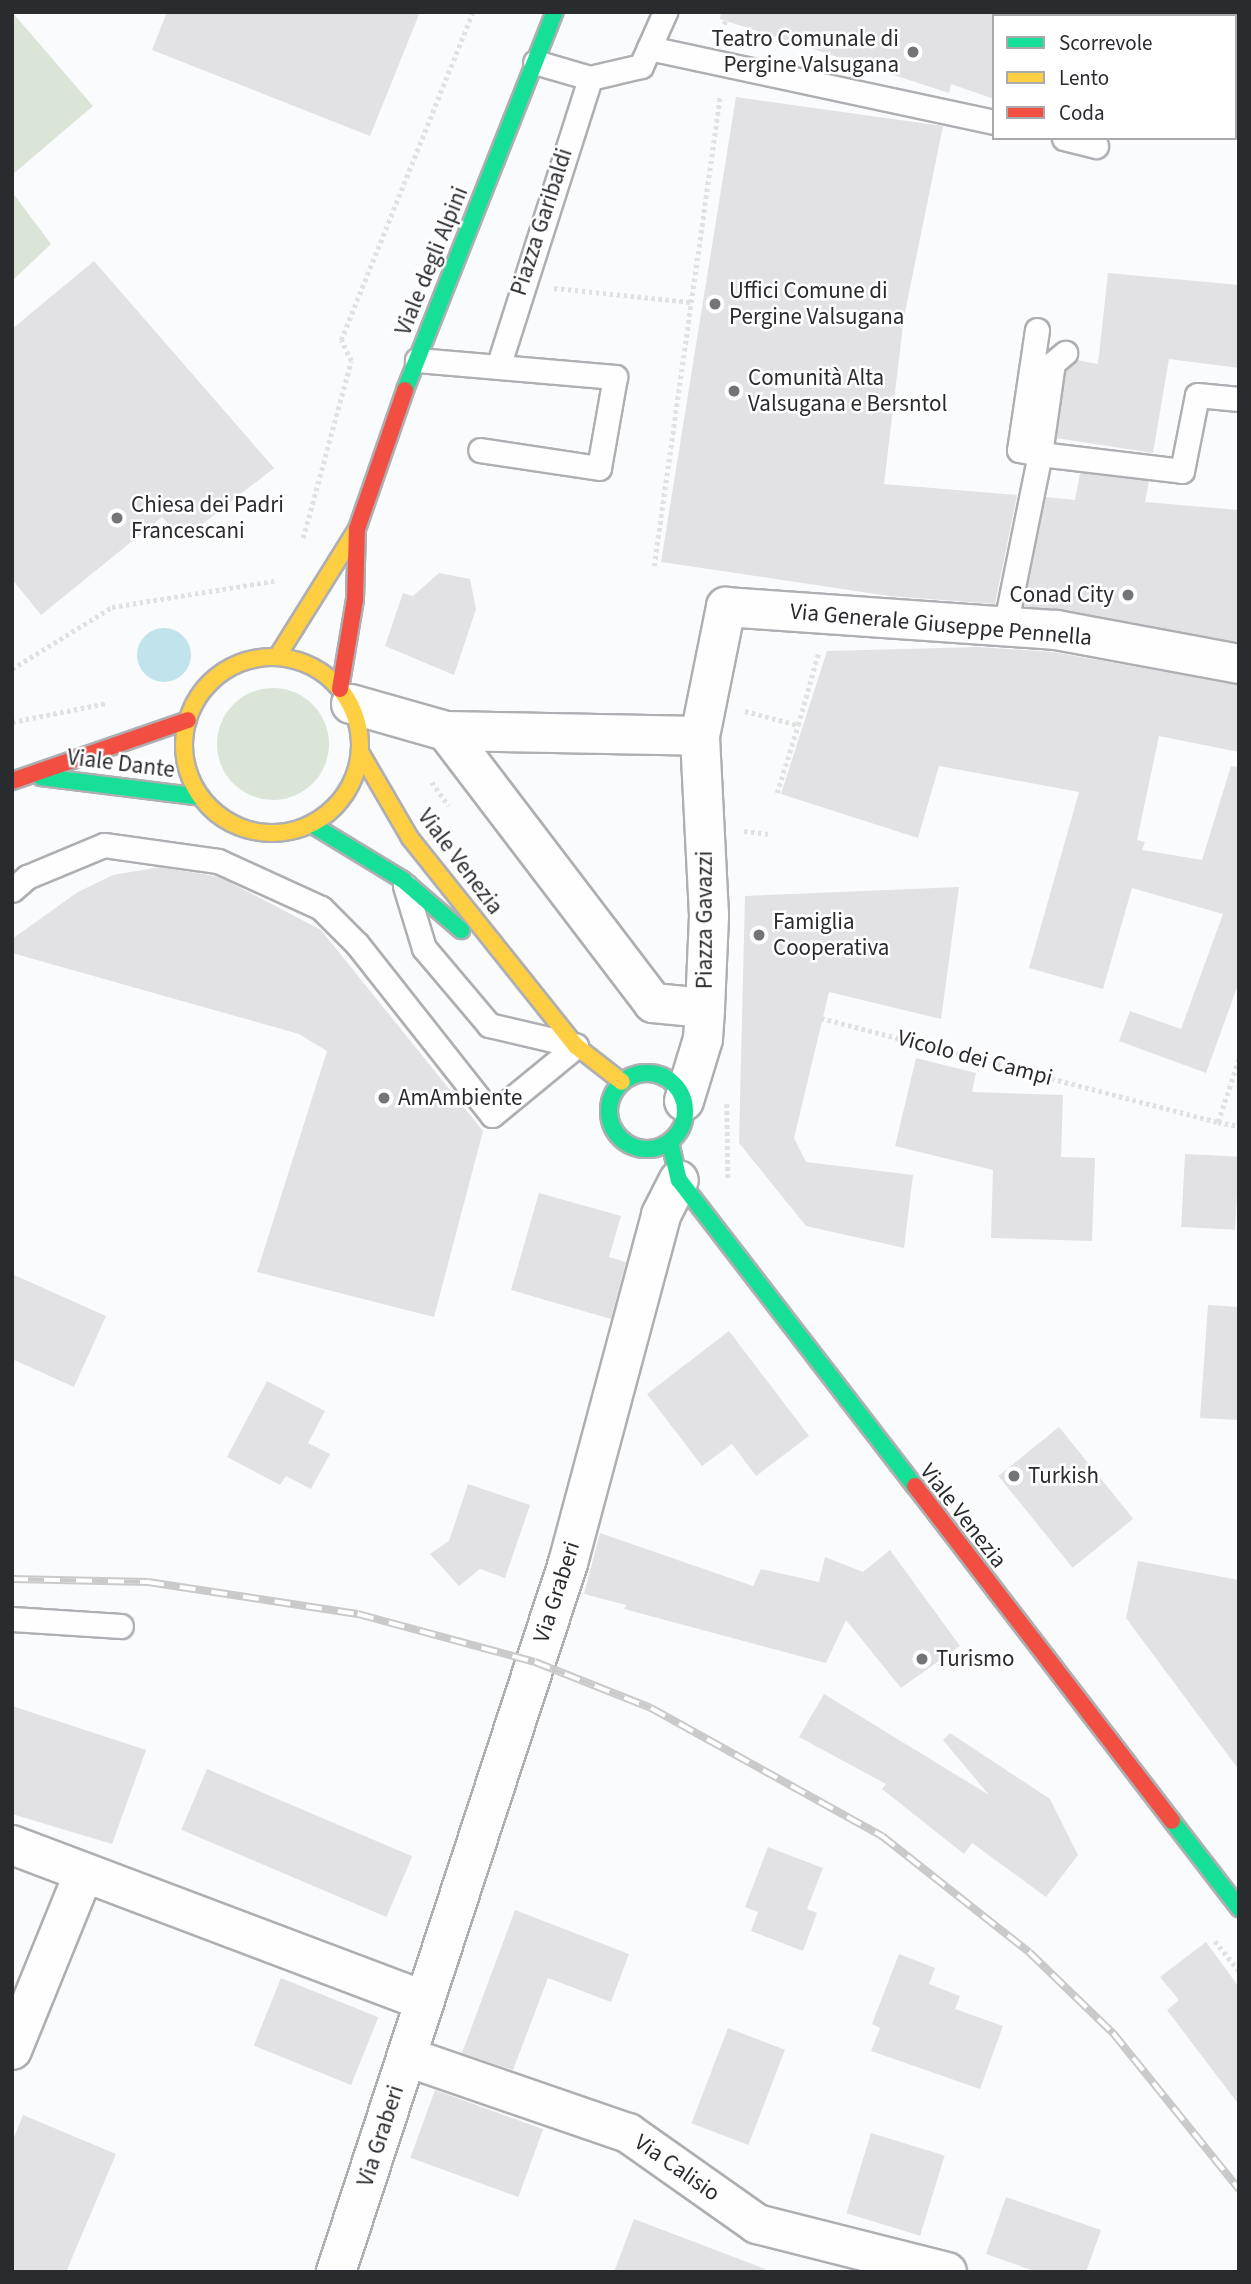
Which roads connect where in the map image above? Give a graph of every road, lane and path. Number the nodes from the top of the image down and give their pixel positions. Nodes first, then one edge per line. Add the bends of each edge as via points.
1 (473, 12) edge
2 (555, 12) edge
3 (665, 12) edge
4 (649, 48) junction
5 (535, 62) junction
6 (590, 78) junction
7 (721, 86) dead end
8 (992, 122) edge
9 (1072, 140) edge
10 (1096, 146) dead end
11 (520, 284) junction
12 (693, 302) junction
13 (1037, 330) dead end
14 (1065, 353) dead end
15 (417, 360) junction
16 (498, 368) junction
17 (1239, 399) edge
18 (480, 450) dead end
19 (1040, 454) junction
20 (331, 477) dead end
21 (357, 529) junction
22 (654, 566) dead end
23 (291, 578) dead end
24 (726, 607) joint
25 (1005, 627) junction
26 (821, 645) dead end
27 (252, 650) dead end
28 (277, 657) junction
29 (1239, 664) edge
30 (12, 669) edge
31 (191, 686) dead end
32 (346, 697) junction
33 (117, 701) dead end
34 (753, 713) dead end
35 (188, 720) junction
36 (12, 722) edge
37 (798, 725) junction
38 (446, 731) junction
39 (700, 736) junction
40 (360, 752) junction
41 (36, 776) junction
42 (12, 781) edge
43 (776, 793) dead end
44 (201, 797) junction
45 (311, 824) junction
46 (745, 832) dead end
47 (768, 834) dead end
48 (403, 880) junction
49 (12, 890) edge
50 (534, 994) junction
51 (717, 1010) junction
52 (576, 1046) junction
53 (1239, 1058) edge
54 (622, 1082) junction
55 (727, 1096) dead end
56 (684, 1101) junction
57 (1218, 1122) junction
58 (1239, 1126) edge
59 (670, 1142) junction
60 (679, 1180) junction
61 (736, 1189) dead end
62 (12, 1619) edge
63 (121, 1626) dead end
64 (12, 1845) edge
65 (83, 1875) junction
66 (1239, 1908) edge
67 (425, 2001) junction
68 (12, 2050) edge
69 (407, 2056) junction
70 (336, 2272) edge
71 (947, 2272) edge

1 - 20 path via 341,340 351,361 300,552
2 - 5 main road, Viale degli Alpini
3 - 4 lane
4 - 6 lane via 641,66
4 - 8 lane
5 - 6 lane
5 - 15 main road, Viale degli Alpini
6 - 11 lane, Piazza Garibaldi
7 - 12 path
9 - 10 lane
11 - 12 path
11 - 16 lane, Piazza Garibaldi
12 - 22 path
13 - 19 lane via 1020,450
14 - 19 lane via 1053,363
15 - 16 lane
15 - 21 main road, Viale degli Alpini
16 - 18 lane via 615,377 599,468
17 - 19 lane via 1197,395 1182,471
19 - 25 lane
21 - 28 main road
21 - 32 main road
23 - 30 path via 112,607
24 - 25 street, Via Generale Giuseppe Pennella
24 - 39 street, Piazza Gavazzi
25 - 29 street, Via Generale Giuseppe Pennella
26 - 37 path
27 - 31 path
28 - 32 main road via 317,669
28 - 35 main road via 233,666 212,681
32 - 38 street
32 - 40 main road
33 - 36 path
34 - 37 path
35 - 41 main road, Viale Dante
35 - 44 main road via 184,751
37 - 43 path
38 - 39 street
38 - 51 street via 653,1003
39 - 51 street, Piazza Gavazzi
40 - 45 main road via 353,782 336,807
40 - 50 main road, Viale Venezia via 410,838
41 - 42 main road, Viale Dante
41 - 44 main road, Viale Dante
44 - 45 main road via 223,818 257,832
45 - 48 main road, Viale Venezia
46 - 47 path
48 - 50 main road, Viale Venezia
48 - 52 lane via 424,948 489,1025
49 - 52 lane via 26,877 104,845 218,861 321,908 492,1115
50 - 52 main road, Viale Venezia
51 - 56 street, Piazza Gavazzi
51 - 57 path, Vicolo dei Campi via 821,1018
52 - 54 main road, Viale Venezia
53 - 57 path
54 - 56 main road via 659,1075
54 - 59 main road via 610,1105 622,1140 646,1149
55 - 61 path via 728,1179
56 - 59 main road via 683,1124
57 - 58 path, Vicolo dei Campi
59 - 60 main road, Viale Venezia
60 - 66 main road, Viale Venezia
60 - 67 street, Via Graberi via 661,1215 568,1563
62 - 63 lane
64 - 65 street
65 - 67 street
65 - 68 street
67 - 69 street, Via Graberi
69 - 70 street, Via Graberi
69 - 71 street, Via Calisio via 628,2133 757,2224

